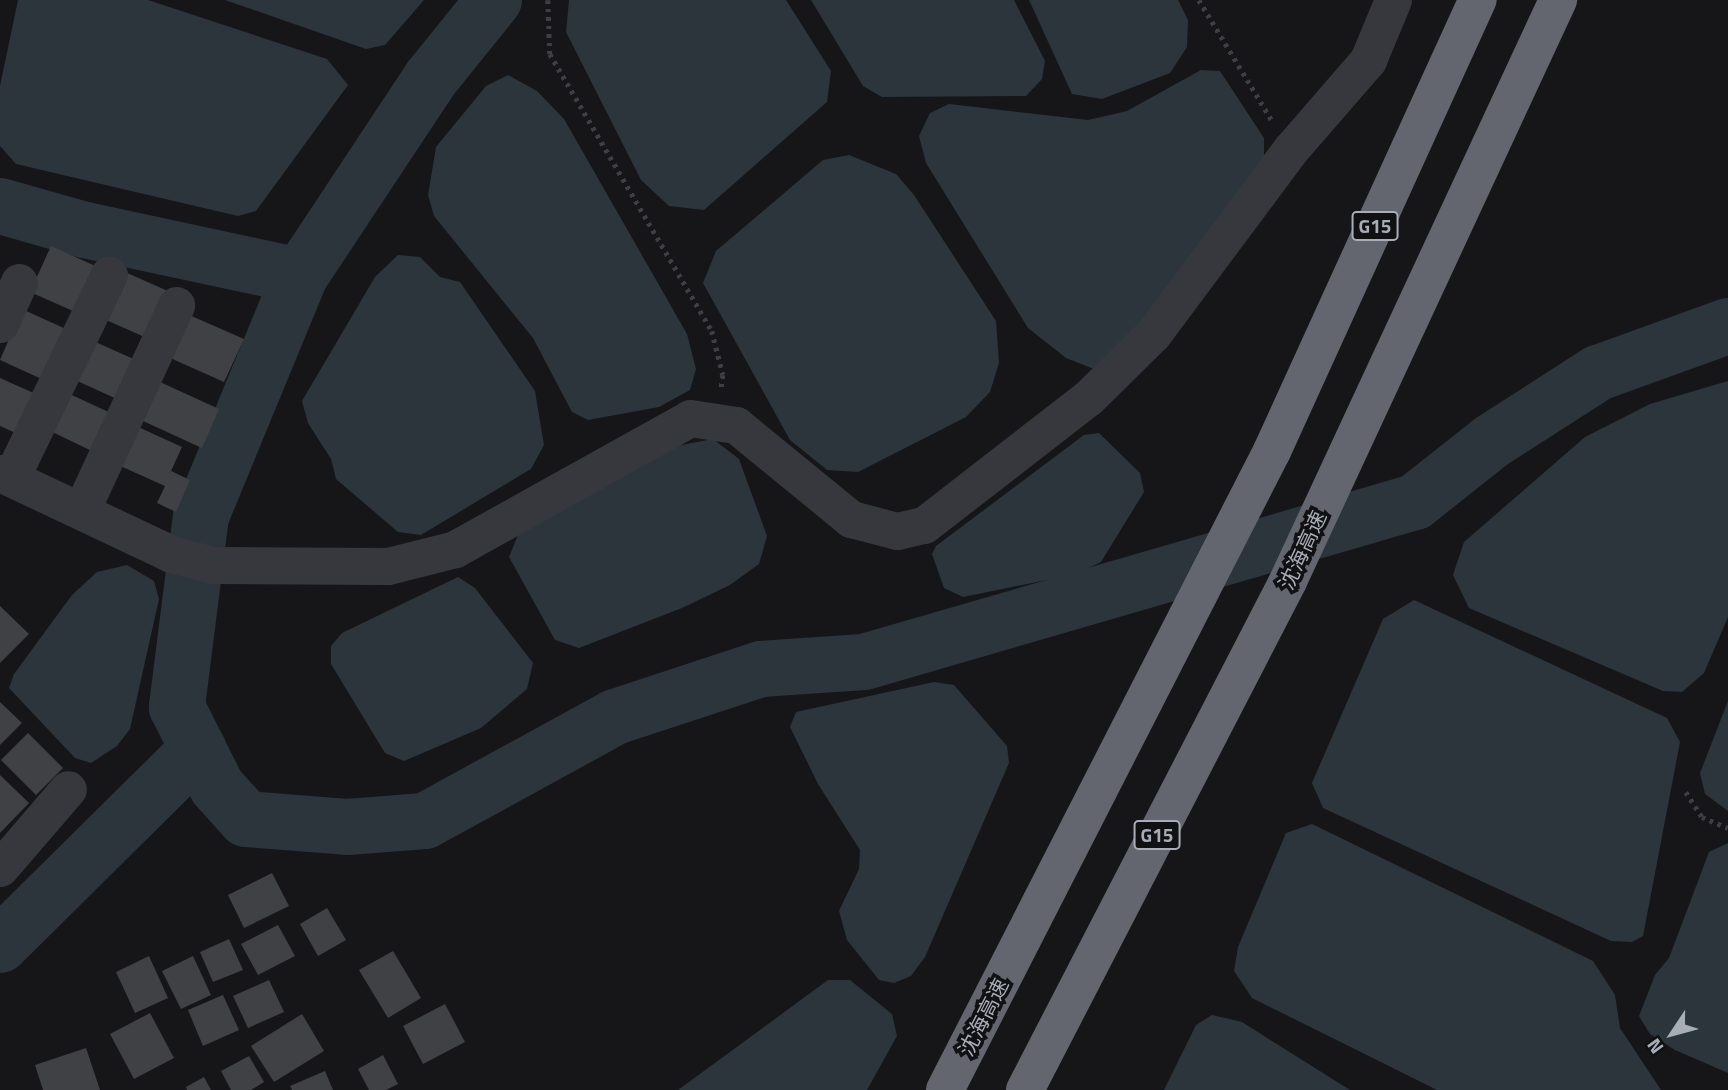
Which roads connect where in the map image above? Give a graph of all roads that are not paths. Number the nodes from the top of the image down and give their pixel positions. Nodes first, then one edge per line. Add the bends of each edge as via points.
1 (1394, 0) edge
2 (1478, 0) edge
3 (1558, 0) edge
4 (109, 274) dead end
5 (19, 282) dead end
6 (176, 306) dead end
7 (0, 324) edge
8 (6, 476) edge
9 (80, 511) junction
10 (68, 789) dead end
11 (0, 868) edge
12 (945, 1090) edge
13 (1025, 1090) edge

1 - 9 street via 1368,60 1291,149 1153,334 1088,398 924,525 897,531 851,519 736,425 690,418 455,549 388,566 213,565 171,554
2 - 12 highway, 沈海高速 / G15 via 1272,451
3 - 13 highway, 沈海高速 / G15 via 1288,581
4 - 8 street
5 - 7 street
6 - 9 street
8 - 9 street
10 - 11 street

